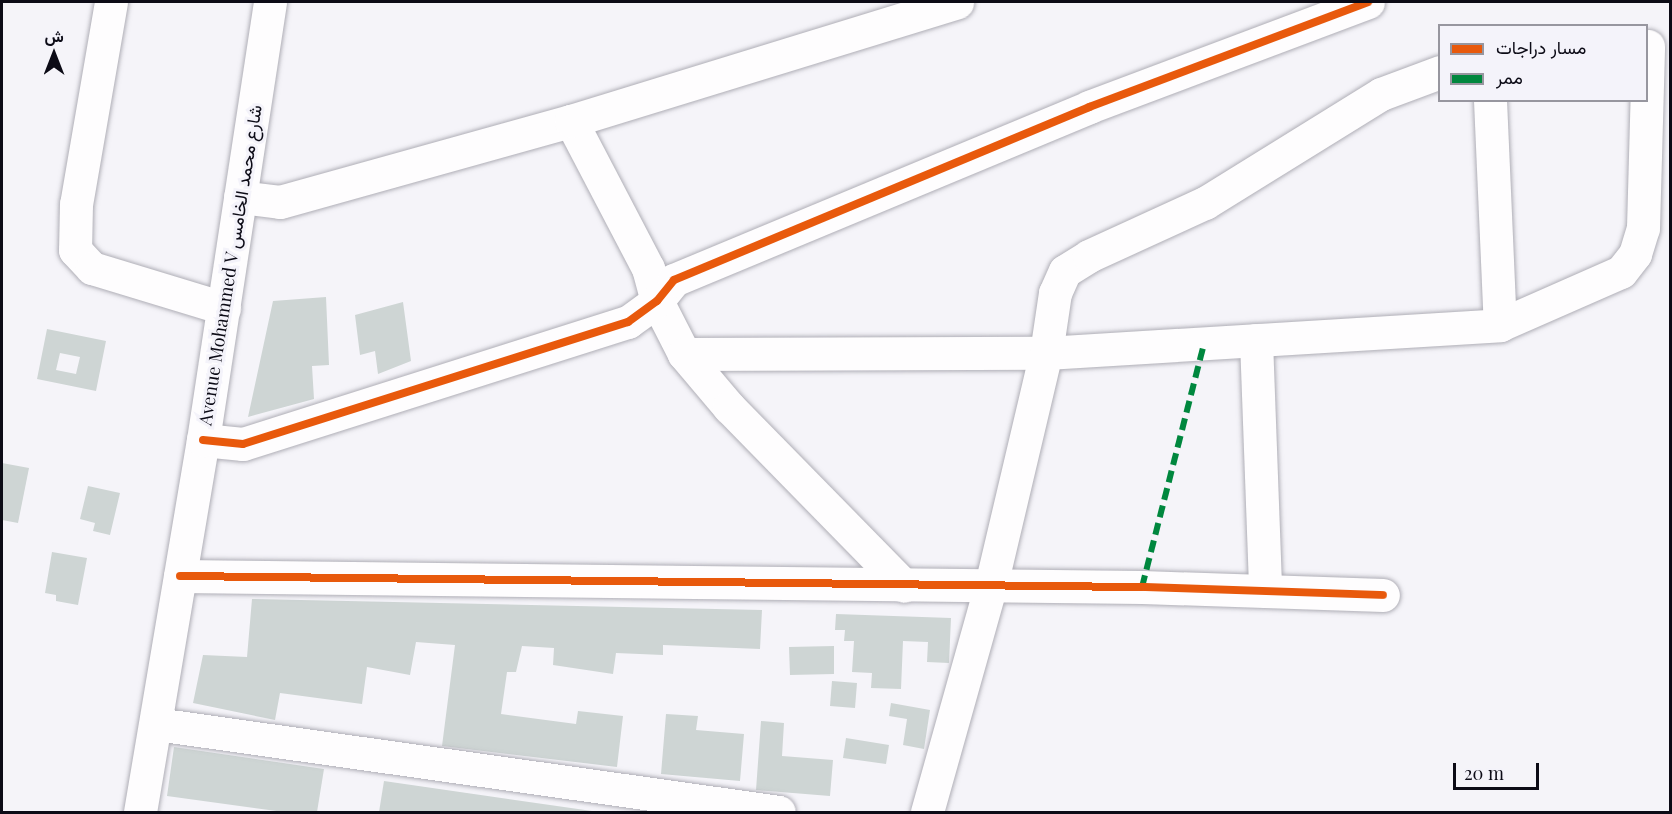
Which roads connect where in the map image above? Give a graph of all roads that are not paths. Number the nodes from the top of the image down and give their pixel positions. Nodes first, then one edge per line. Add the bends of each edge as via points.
1 (111, 2) edge
2 (270, 2) edge
3 (957, 2) edge
4 (1368, 2) edge
5 (1655, 45) edge
6 (1438, 73) edge
7 (1490, 102) edge
8 (571, 121) junction
9 (240, 197) junction
10 (657, 301) junction
11 (224, 308) junction
12 (1500, 325) junction
13 (1256, 340) junction
14 (1046, 353) junction
15 (684, 354) junction
16 (203, 440) junction
17 (180, 576) junction
18 (991, 585) junction
19 (904, 586) junction
20 (1265, 591) junction
21 (1383, 595) dead end
22 (156, 724) junction
23 (145, 812) edge
24 (779, 813) edge
25 (927, 813) edge

1 - 11 street via 76,204 75,250 92,268
2 - 9 street, Avenue Mohammed V شارع محمد الخامس
3 - 8 street
4 - 10 street via 1089,107 674,280
5 - 12 street via 1643,228 1635,254 1621,272
6 - 14 street via 1381,94 1205,203 1089,256 1065,271 1054,293
7 - 12 street
8 - 9 street via 280,202
8 - 10 street via 648,268
9 - 11 street, Avenue Mohammed V شارع محمد الخامس
10 - 15 street
10 - 16 street via 628,322 243,444
11 - 16 street, Avenue Mohammed V شارع محمد الخامس
12 - 13 street
13 - 14 street
13 - 20 street
14 - 15 street
14 - 18 street
15 - 19 street via 729,407
16 - 17 street, Avenue Mohammed V شارع محمد الخامس
17 - 19 street
17 - 22 street, Avenue Mohammed V شارع محمد الخامس
18 - 19 street
18 - 20 street
18 - 25 street
20 - 21 street
22 - 23 street, Avenue Mohammed V شارع محمد الخامس
22 - 24 street

